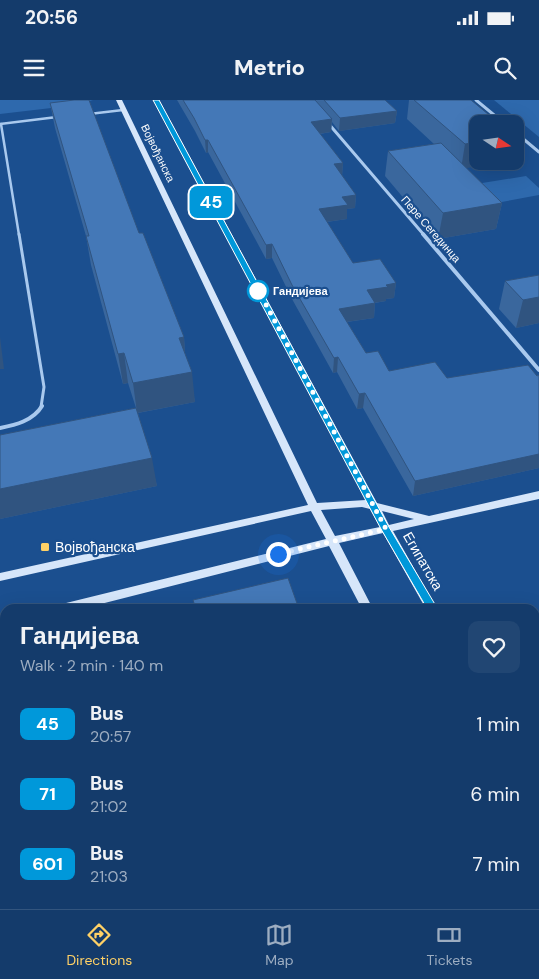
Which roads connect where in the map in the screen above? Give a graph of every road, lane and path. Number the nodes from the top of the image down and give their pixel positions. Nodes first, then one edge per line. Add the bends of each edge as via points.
1 (119, 100) edge
2 (156, 100) edge
3 (476, 100) edge
4 (123, 110) junction
5 (86, 114) edge
6 (494, 115) edge
7 (58, 117) edge
8 (323, 118) edge
9 (1, 124) edge
10 (524, 140) edge
11 (539, 152) edge
12 (539, 370) edge
13 (0, 428) edge
14 (539, 495) edge
15 (372, 505) junction
16 (314, 507) junction
17 (431, 519) junction
18 (386, 529) junction
19 (332, 541) junction
20 (0, 577) edge
21 (82, 604) edge
22 (365, 604) edge
23 (429, 604) edge

1 - 4 main road, Војвођанска
2 - 15 main road, Војвођанска
3 - 6 street
4 - 5 lane
4 - 16 main road, Војвођанска
7 - 9 lane
8 - 12 street, Пере Сегединца
9 - 13 lane via 44,387 42,404 37,412 25,420
10 - 11 street
14 - 17 main road
15 - 16 main road via 351,503
15 - 17 main road
15 - 18 main road, Војвођанска
16 - 19 main road, Војвођанска
16 - 20 main road
17 - 18 main road
18 - 19 main road
18 - 23 main road, Египатска
19 - 21 main road
19 - 22 main road

